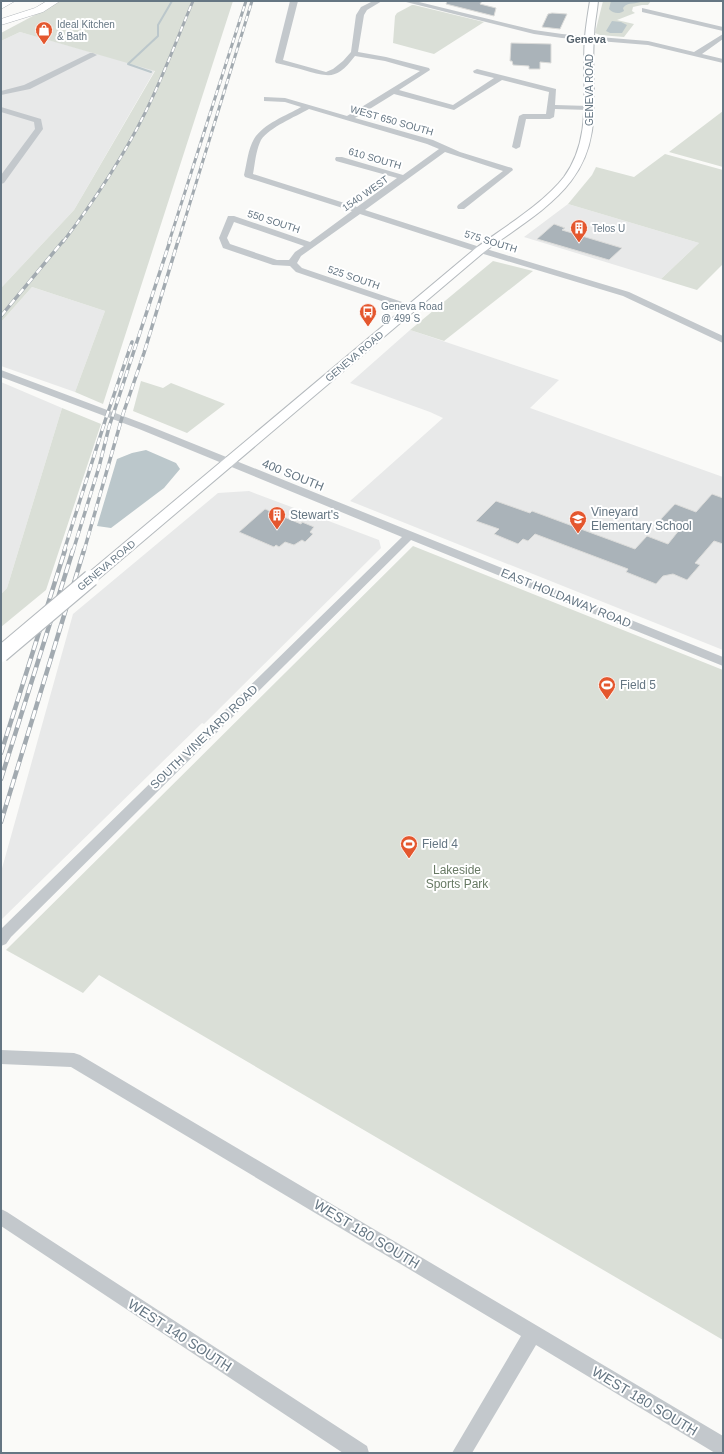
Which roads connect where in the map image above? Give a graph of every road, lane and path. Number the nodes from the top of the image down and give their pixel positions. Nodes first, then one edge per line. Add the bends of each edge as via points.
1 (10, 1) edge
2 (34, 1) edge
3 (55, 1) edge
4 (294, 1) edge
5 (378, 1) edge
6 (406, 1) edge
7 (594, 1) edge
8 (1, 6) edge
9 (645, 10) dead end
10 (1, 21) edge
11 (723, 29) edge
12 (723, 36) edge
13 (589, 38) junction
14 (354, 54) junction
15 (696, 54) junction
16 (93, 55) dead end
17 (723, 62) edge
18 (477, 71) dead end
19 (501, 77) junction
20 (393, 91) junction
21 (1, 93) edge
22 (267, 99) dead end
23 (308, 107) junction
24 (552, 107) junction
25 (1, 108) edge
26 (589, 108) junction
27 (349, 118) junction
28 (516, 147) dead end
29 (445, 148) junction
30 (339, 159) dead end
31 (405, 178) junction
32 (1, 181) edge
33 (461, 207) dead end
34 (358, 211) junction
35 (311, 244) junction
36 (226, 246) joint
37 (480, 250) junction
38 (292, 263) junction
39 (411, 308) junction
40 (723, 340) edge
41 (1, 373) edge
42 (228, 463) junction
43 (409, 536) junction
44 (1, 654) edge
45 (723, 662) edge
46 (1, 940) edge
47 (1, 1057) edge
48 (1, 1217) edge
49 (533, 1333) junction
50 (723, 1448) edge
51 (360, 1453) edge
52 (461, 1453) edge

1 - 8 highway
2 - 10 highway
3 - 10 highway via 39,10
4 - 14 street via 279,61 326,74 336,71
5 - 14 street via 364,9 360,15
6 - 13 street via 553,36
7 - 13 main road, GENEVA ROAD
9 - 11 street
12 - 15 street
13 - 15 street via 648,43
13 - 26 main road, GENEVA ROAD
14 - 20 street via 386,59 426,70
15 - 17 street
16 - 21 street via 27,87
18 - 19 street
19 - 20 street via 454,108
19 - 24 street via 553,91
20 - 27 street
22 - 23 street, WEST 650 SOUTH via 285,100
23 - 27 street, WEST 650 SOUTH
23 - 34 street, 575 SOUTH via 259,138 248,175
24 - 26 street
24 - 28 street via 550,117 523,116
25 - 32 street via 38,121 39,129
26 - 37 main road, GENEVA ROAD via 587,139 580,160 568,180 545,202
27 - 29 street, WEST 650 SOUTH
29 - 31 street, 1540 WEST
29 - 33 street, WEST 650 SOUTH via 509,170
30 - 31 street, 610 SOUTH
31 - 34 street, 1540 WEST
34 - 35 street, 1540 WEST
34 - 37 street, 575 SOUTH
35 - 36 street, 550 SOUTH via 230,218 223,238
35 - 38 street, 1540 WEST via 298,254
36 - 38 street, 525 SOUTH via 276,263
37 - 39 main road, GENEVA ROAD
37 - 40 street, 575 SOUTH via 626,294
38 - 39 street, 525 SOUTH via 299,270
39 - 42 main road, GENEVA ROAD
41 - 42 street, 400 SOUTH via 105,421 166,438
42 - 43 street, 400 SOUTH
42 - 44 main road, GENEVA ROAD, bridge
43 - 45 street, EAST HOLDAWAY ROAD
43 - 46 street, SOUTH VINEYARD ROAD via 98,840
47 - 49 street, WEST 180 SOUTH via 74,1060
48 - 51 street, WEST 140 SOUTH
49 - 50 street, WEST 180 SOUTH
49 - 52 street

